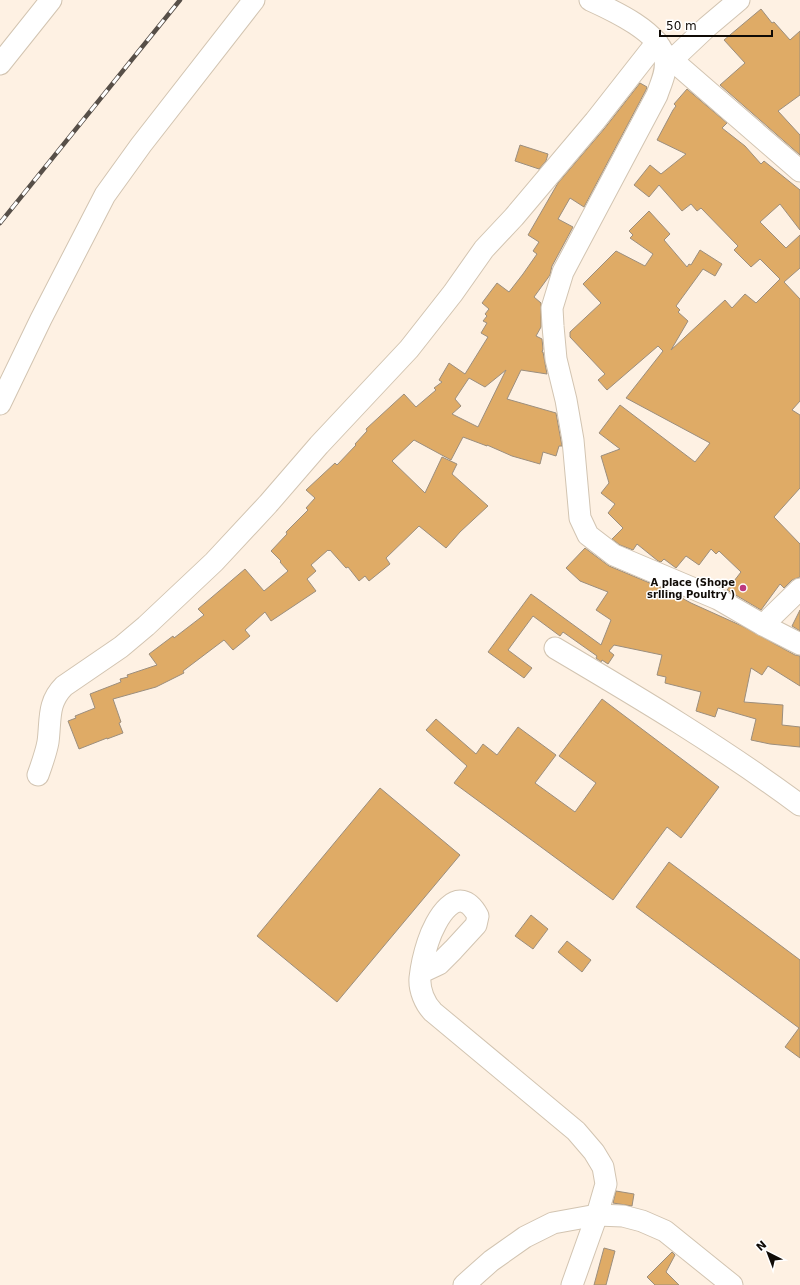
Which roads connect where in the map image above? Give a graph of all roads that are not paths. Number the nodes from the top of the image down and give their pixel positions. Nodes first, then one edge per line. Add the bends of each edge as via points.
1 (51, 0) edge
2 (254, 0) edge
3 (590, 0) edge
4 (739, 0) edge
5 (664, 52) junction
6 (0, 64) edge
7 (800, 171) edge
8 (0, 404) edge
9 (800, 589) edge
10 (763, 625) junction
11 (800, 644) edge
12 (555, 648) dead end
13 (38, 775) dead end
14 (800, 805) edge
15 (422, 972) dead end
16 (597, 1215) junction
17 (464, 1285) edge
18 (572, 1285) edge
19 (732, 1285) edge

1 - 6 street
2 - 8 street via 105,195
3 - 5 street via 623,16 648,33
4 - 5 street via 707,27
5 - 7 street
5 - 10 street via 665,73 657,95 563,272 552,308 556,359 573,440 580,518 588,535 614,555 718,599
5 - 13 street via 585,133 484,249 409,349 214,562 146,626 121,647 68,683 57,694 51,708 48,741
9 - 10 street
10 - 11 street
12 - 14 street via 757,774
15 - 16 street via 421,986 425,1000 433,1012 576,1131 594,1152 603,1167 606,1184
16 - 17 street via 553,1223 525,1237
16 - 18 street
16 - 19 street via 623,1216 665,1231

